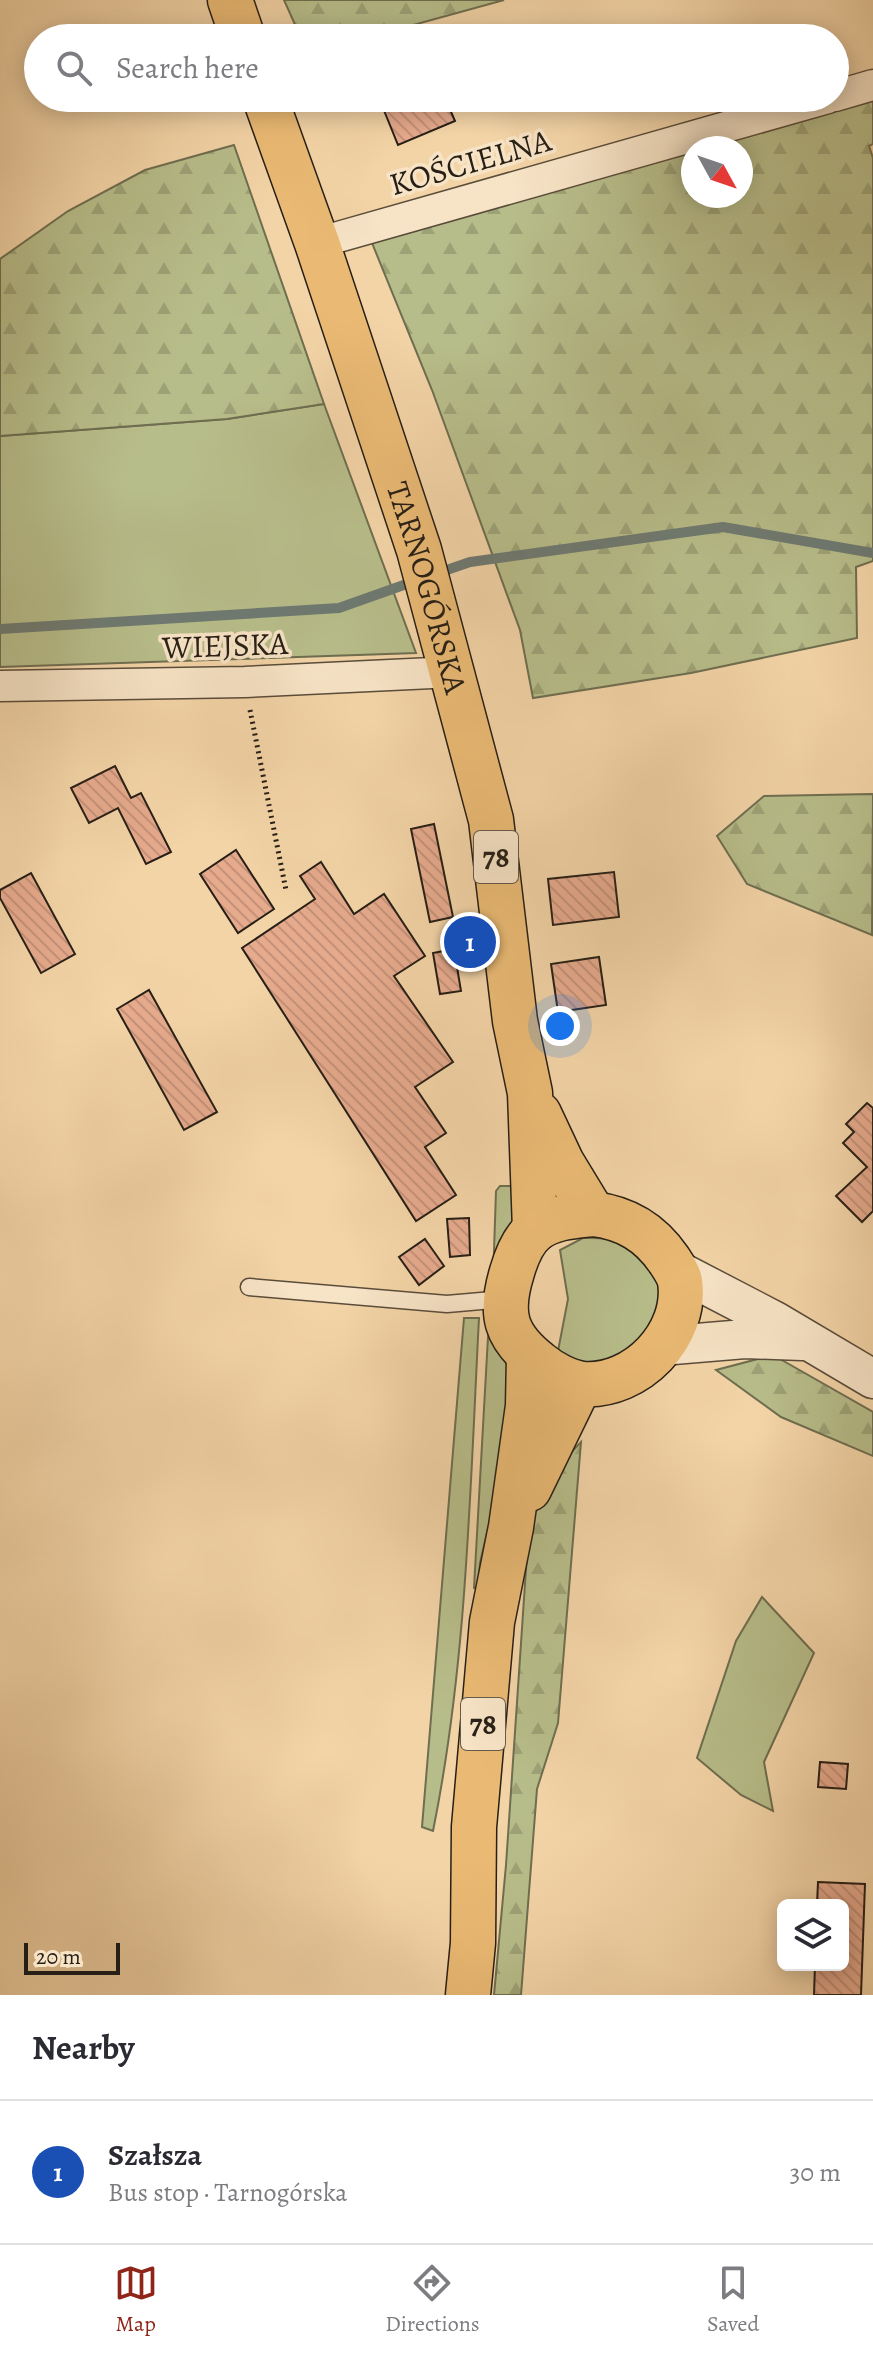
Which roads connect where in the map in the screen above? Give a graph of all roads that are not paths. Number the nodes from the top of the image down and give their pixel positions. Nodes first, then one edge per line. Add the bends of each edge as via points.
1 (230, 0) edge
2 (238, 24) edge
3 (873, 85) edge
4 (849, 92) edge
5 (270, 112) edge
6 (779, 112) edge
7 (317, 243) junction
8 (453, 672) junction
9 (0, 686) edge
10 (530, 1093) junction
11 (593, 1214) junction
12 (535, 1230) junction
13 (675, 1269) junction
14 (249, 1287) dead end
15 (506, 1298) junction
16 (807, 1342) junction
17 (661, 1346) junction
18 (529, 1355) junction
19 (873, 1379) edge
20 (580, 1384) junction
21 (511, 1527) junction
22 (474, 1827) junction
23 (443, 1995) edge
24 (468, 1995) edge

1 - 2 main road
3 - 4 street
5 - 7 main road, TARNOGÓRSKA / 78
6 - 7 street, KOŚCIELNA
7 - 8 main road, TARNOGÓRSKA / 78 via 419,550
8 - 9 street, WIEJSKA
8 - 10 main road, TARNOGÓRSKA / 78 via 491,820 515,1021
10 - 11 main road, TARNOGÓRSKA / 78
10 - 12 main road, TARNOGÓRSKA / 78
11 - 12 main road via 563,1217
11 - 13 main road via 636,1227 660,1246
12 - 15 main road via 516,1259
13 - 16 street
13 - 17 main road via 679,1309
14 - 15 lane via 447,1304
15 - 18 main road via 508,1325
16 - 17 street via 745,1339
16 - 19 street
17 - 20 main road via 631,1372 599,1384
18 - 20 main road via 551,1373
18 - 21 main road, 78 via 528,1406
20 - 21 main road, 78
21 - 22 main road, 78 via 492,1622
22 - 23 main road, 78
22 - 24 main road, 78

